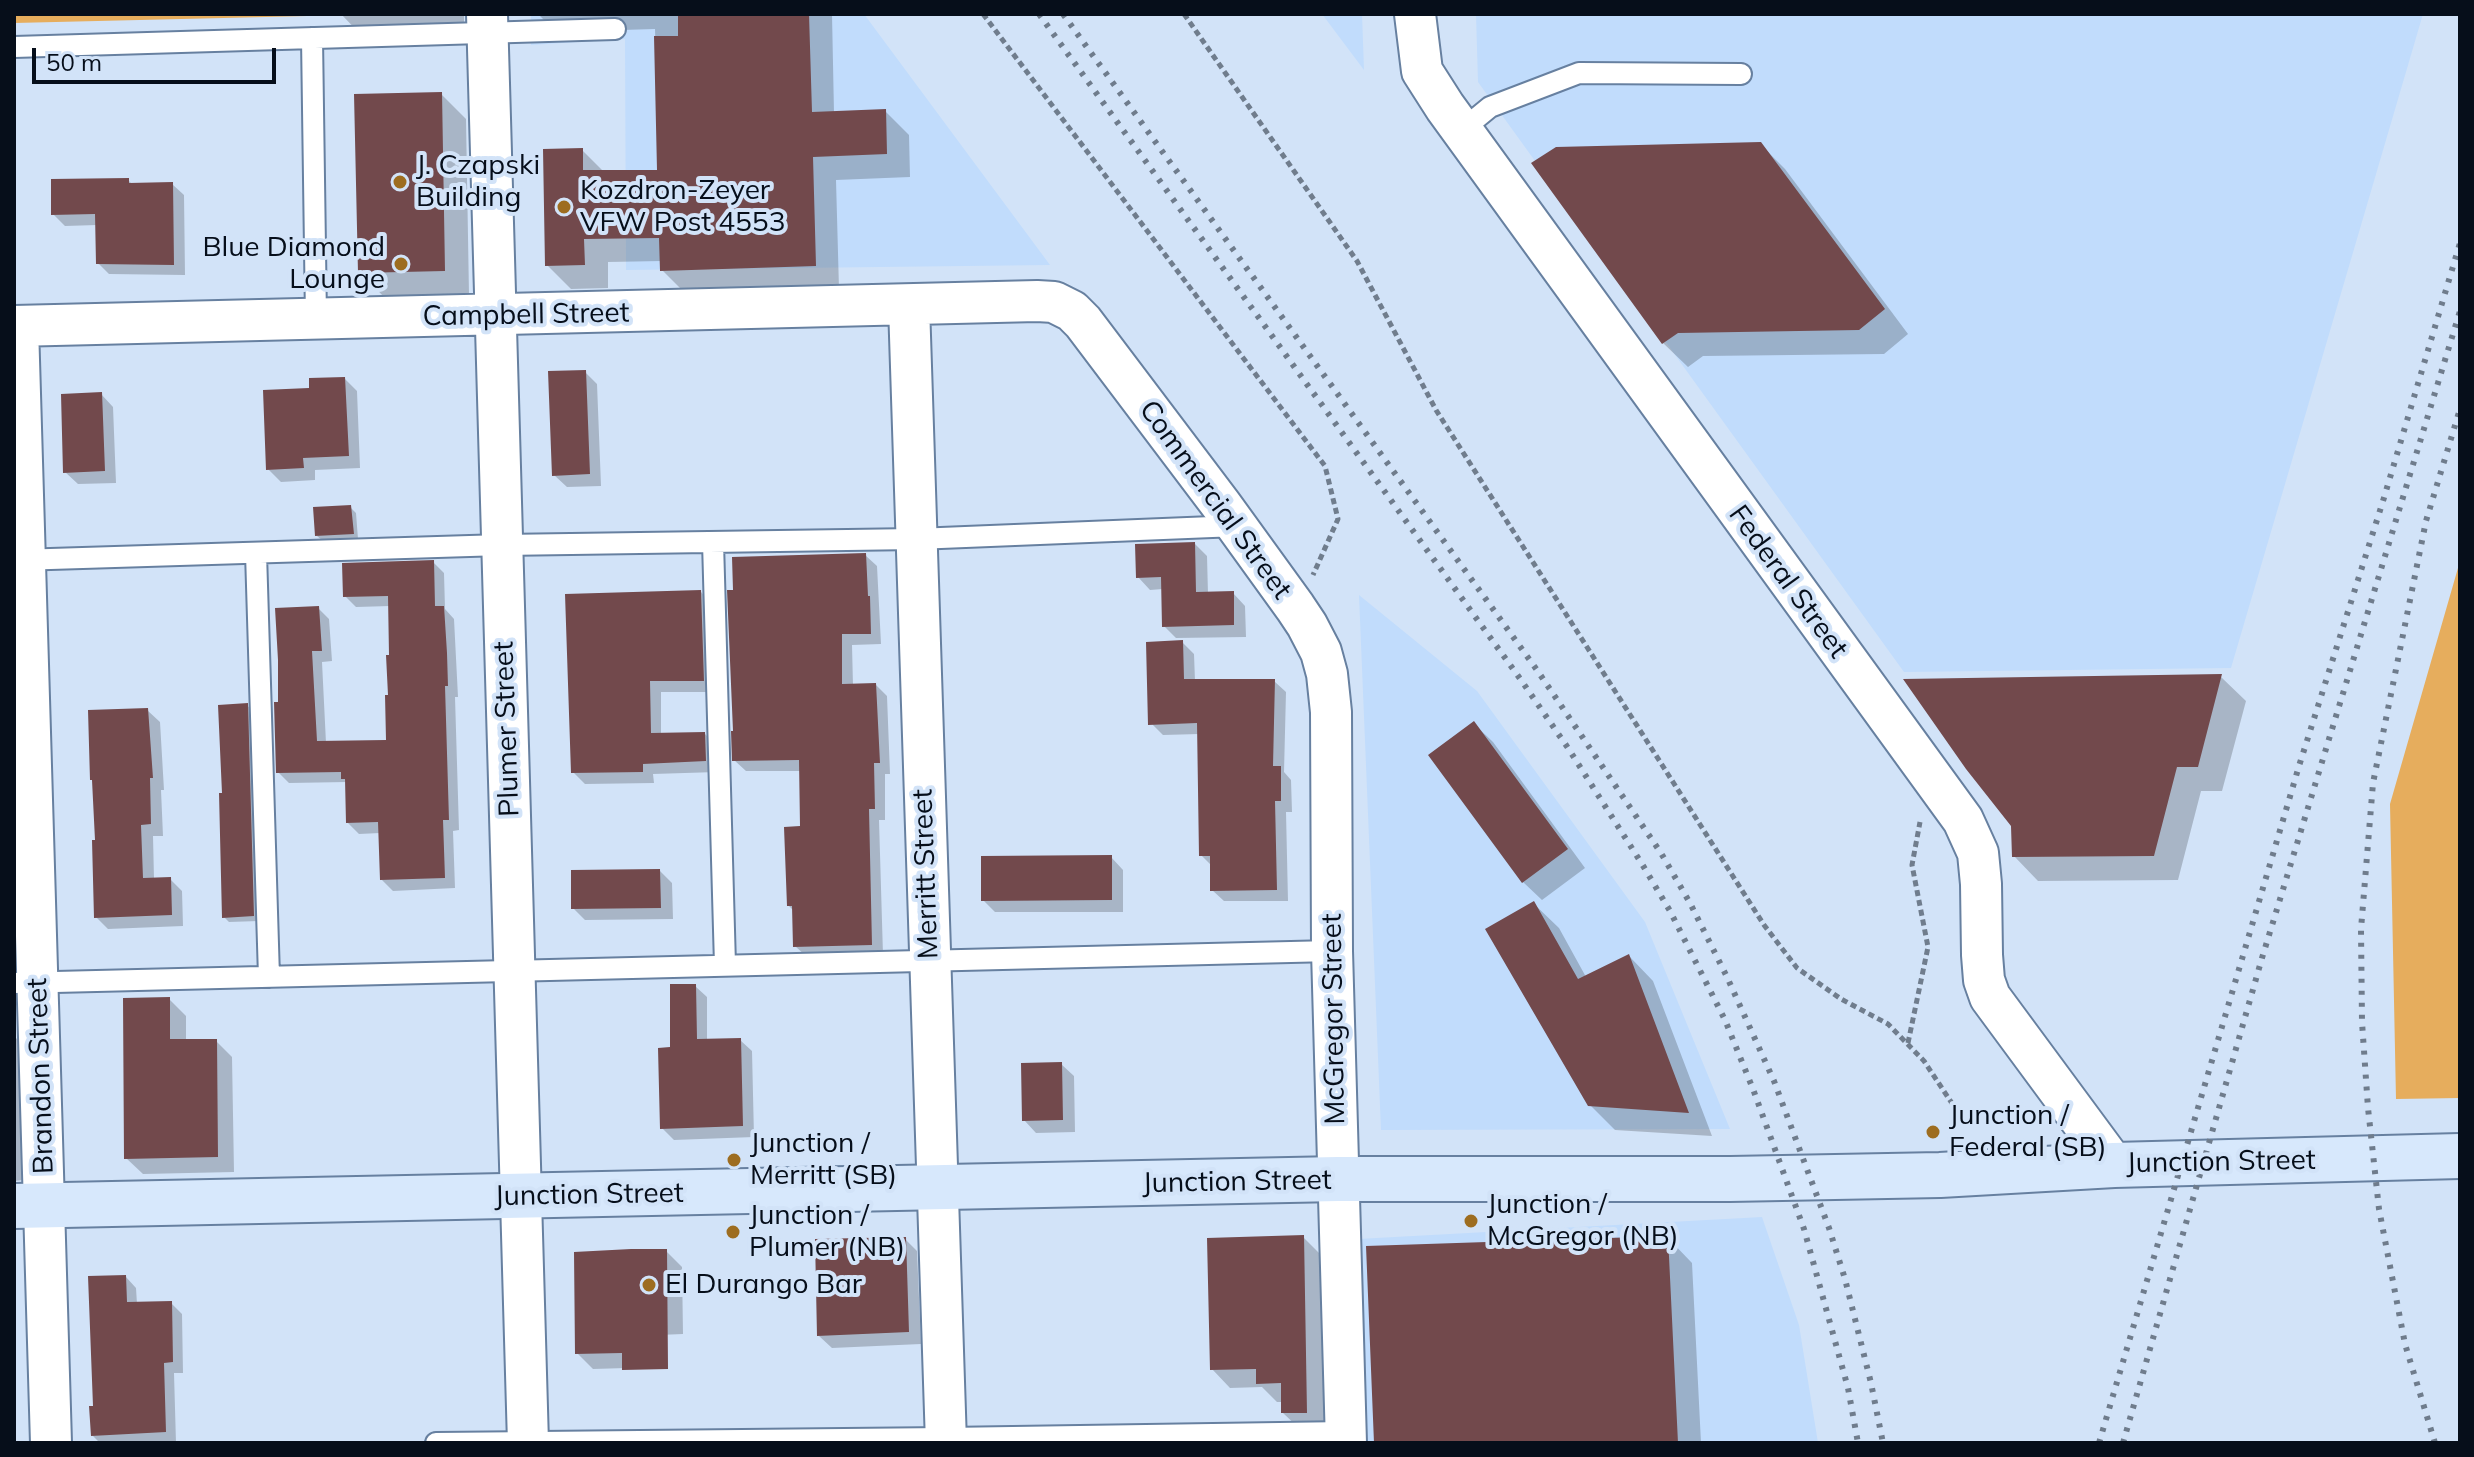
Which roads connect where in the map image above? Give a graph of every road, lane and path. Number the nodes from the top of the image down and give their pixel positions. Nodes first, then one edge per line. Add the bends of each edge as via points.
1 (983, 14) edge
2 (1184, 14) edge
3 (1415, 14) edge
4 (487, 24) edge
5 (615, 29) dead end
6 (312, 38) junction
7 (14, 47) edge
8 (1741, 74) dead end
9 (1462, 130) junction
10 (1037, 301) joint
11 (909, 305) junction
12 (496, 315) junction
13 (316, 319) junction
14 (16, 326) edge
15 (1237, 526) junction
16 (916, 539) junction
17 (713, 542) junction
18 (502, 545) junction
19 (256, 553) junction
20 (19, 560) edge
21 (1295, 607) junction
22 (1331, 739) joint
23 (1929, 773) junction
24 (1332, 951) junction
25 (929, 960) junction
26 (725, 965) junction
27 (514, 971) junction
28 (269, 977) junction
29 (26, 983) edge
30 (1907, 1044) junction
31 (1965, 1123) dead end
32 (2460, 1156) edge
33 (2114, 1165) junction
34 (1338, 1179) junction
35 (936, 1188) junction
36 (521, 1196) junction
37 (29, 1205) edge
38 (1346, 1437) edge
39 (743, 1441) edge
40 (946, 1441) edge
41 (528, 1442) edge
42 (51, 1443) edge
43 (436, 1443) edge

1 - 21 path via 1325,466 1338,519 1321,563
2 - 30 path via 1357,261 1436,410 1764,925 1797,968 1888,1024
3 - 9 street, Federal Street via 1422,71
4 - 5 lane
4 - 6 lane
4 - 12 street, Plumer Street
6 - 7 lane
6 - 13 lane
8 - 9 lane via 1579,73 1490,107
9 - 23 street, Federal Street
10 - 11 street, Campbell Street
10 - 15 street, Commercial Street via 1054,302 1083,322
11 - 12 street, Campbell Street
11 - 16 street, Merritt Street
12 - 13 street, Campbell Street
12 - 18 street, Plumer Street
13 - 14 street, Campbell Street
14 - 20 street, Brandon Street
15 - 16 lane
15 - 21 street, Commercial Street
16 - 17 lane
16 - 25 street, Merritt Street
17 - 18 lane
17 - 26 lane
18 - 19 lane
18 - 27 street, Plumer Street
19 - 20 lane
19 - 28 lane
20 - 29 street, Brandon Street
21 - 22 street, Commercial Street via 1321,652 1327,674
22 - 24 street, McGregor Street
23 - 30 path via 1912,865 1928,947
23 - 33 street, Federal Street via 1963,820 1978,853 1984,980 1990,997
24 - 25 lane
24 - 34 street, McGregor Street
25 - 26 lane
25 - 35 street, Merritt Street
26 - 27 lane
27 - 28 lane
27 - 36 street, Plumer Street
28 - 29 lane
29 - 37 street, Brandon Street
30 - 31 path
32 - 33 street, Junction Street
33 - 34 street, Junction Street via 1775,1178
34 - 35 street, Junction Street
34 - 38 street, McGregor Street
35 - 36 street, Junction Street
35 - 40 street, Merritt Street
36 - 37 street, Junction Street
36 - 41 street, Plumer Street
37 - 42 street, Brandon Street
38 - 40 lane
39 - 40 lane
39 - 41 lane
41 - 43 lane

